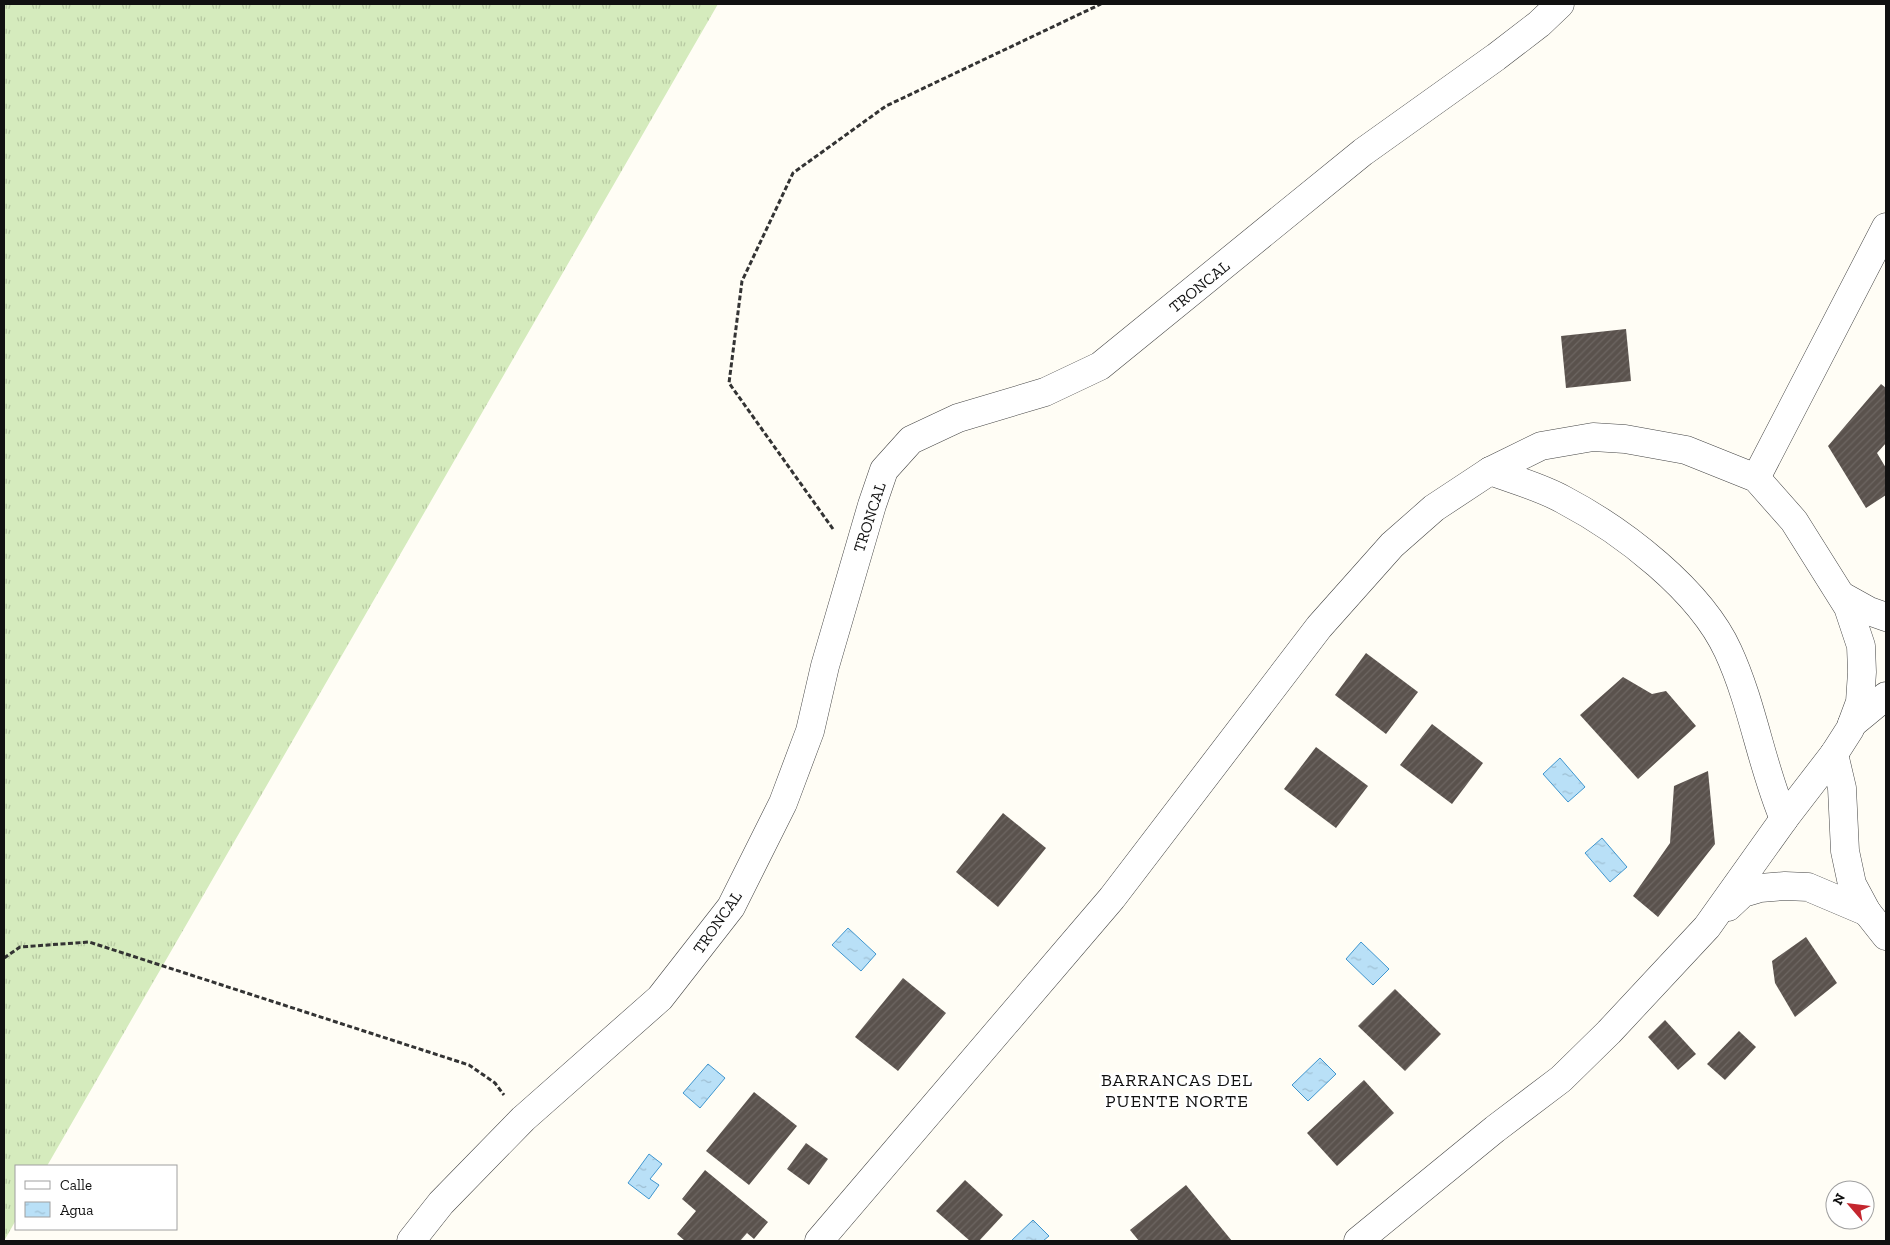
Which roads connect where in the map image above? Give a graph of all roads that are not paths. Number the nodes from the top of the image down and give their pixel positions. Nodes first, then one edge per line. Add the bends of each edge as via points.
1 (1560, 4) edge
2 (1886, 227) edge
3 (1490, 471) junction
4 (1756, 478) junction
5 (1842, 596) junction
6 (1886, 617) edge
7 (1886, 623) edge
8 (1861, 660) junction
9 (1886, 677) edge
10 (1886, 696) edge
11 (1852, 724) junction
12 (1834, 754) junction
13 (1784, 820) junction
14 (1867, 912) junction
15 (1707, 927) junction
16 (1886, 936) edge
17 (412, 1241) edge
18 (819, 1241) edge
19 (1358, 1241) edge

1 - 17 street, TRONCAL via 1496,57 1363,152 1100,366 1045,392 958,418 911,440 884,470 825,666 810,731 783,803 731,907 660,998 523,1119 441,1203
2 - 4 street
3 - 4 street via 1541,446 1593,437 1686,450
3 - 13 street via 1563,499 1612,528 1643,551 1703,610 1728,650 1744,691 1772,790
3 - 18 street via 1434,508 1392,545 1326,620 1112,898
4 - 5 street via 1794,521
5 - 6 street
5 - 8 street via 1856,628
7 - 8 street
8 - 9 street
8 - 11 street via 1860,702
10 - 11 street
11 - 12 street
12 - 13 street
12 - 14 street via 1842,788 1845,852 1852,884
13 - 15 street
14 - 15 street via 1808,887 1776,886 1743,893
14 - 16 street
15 - 19 street via 1610,1032 1561,1079

